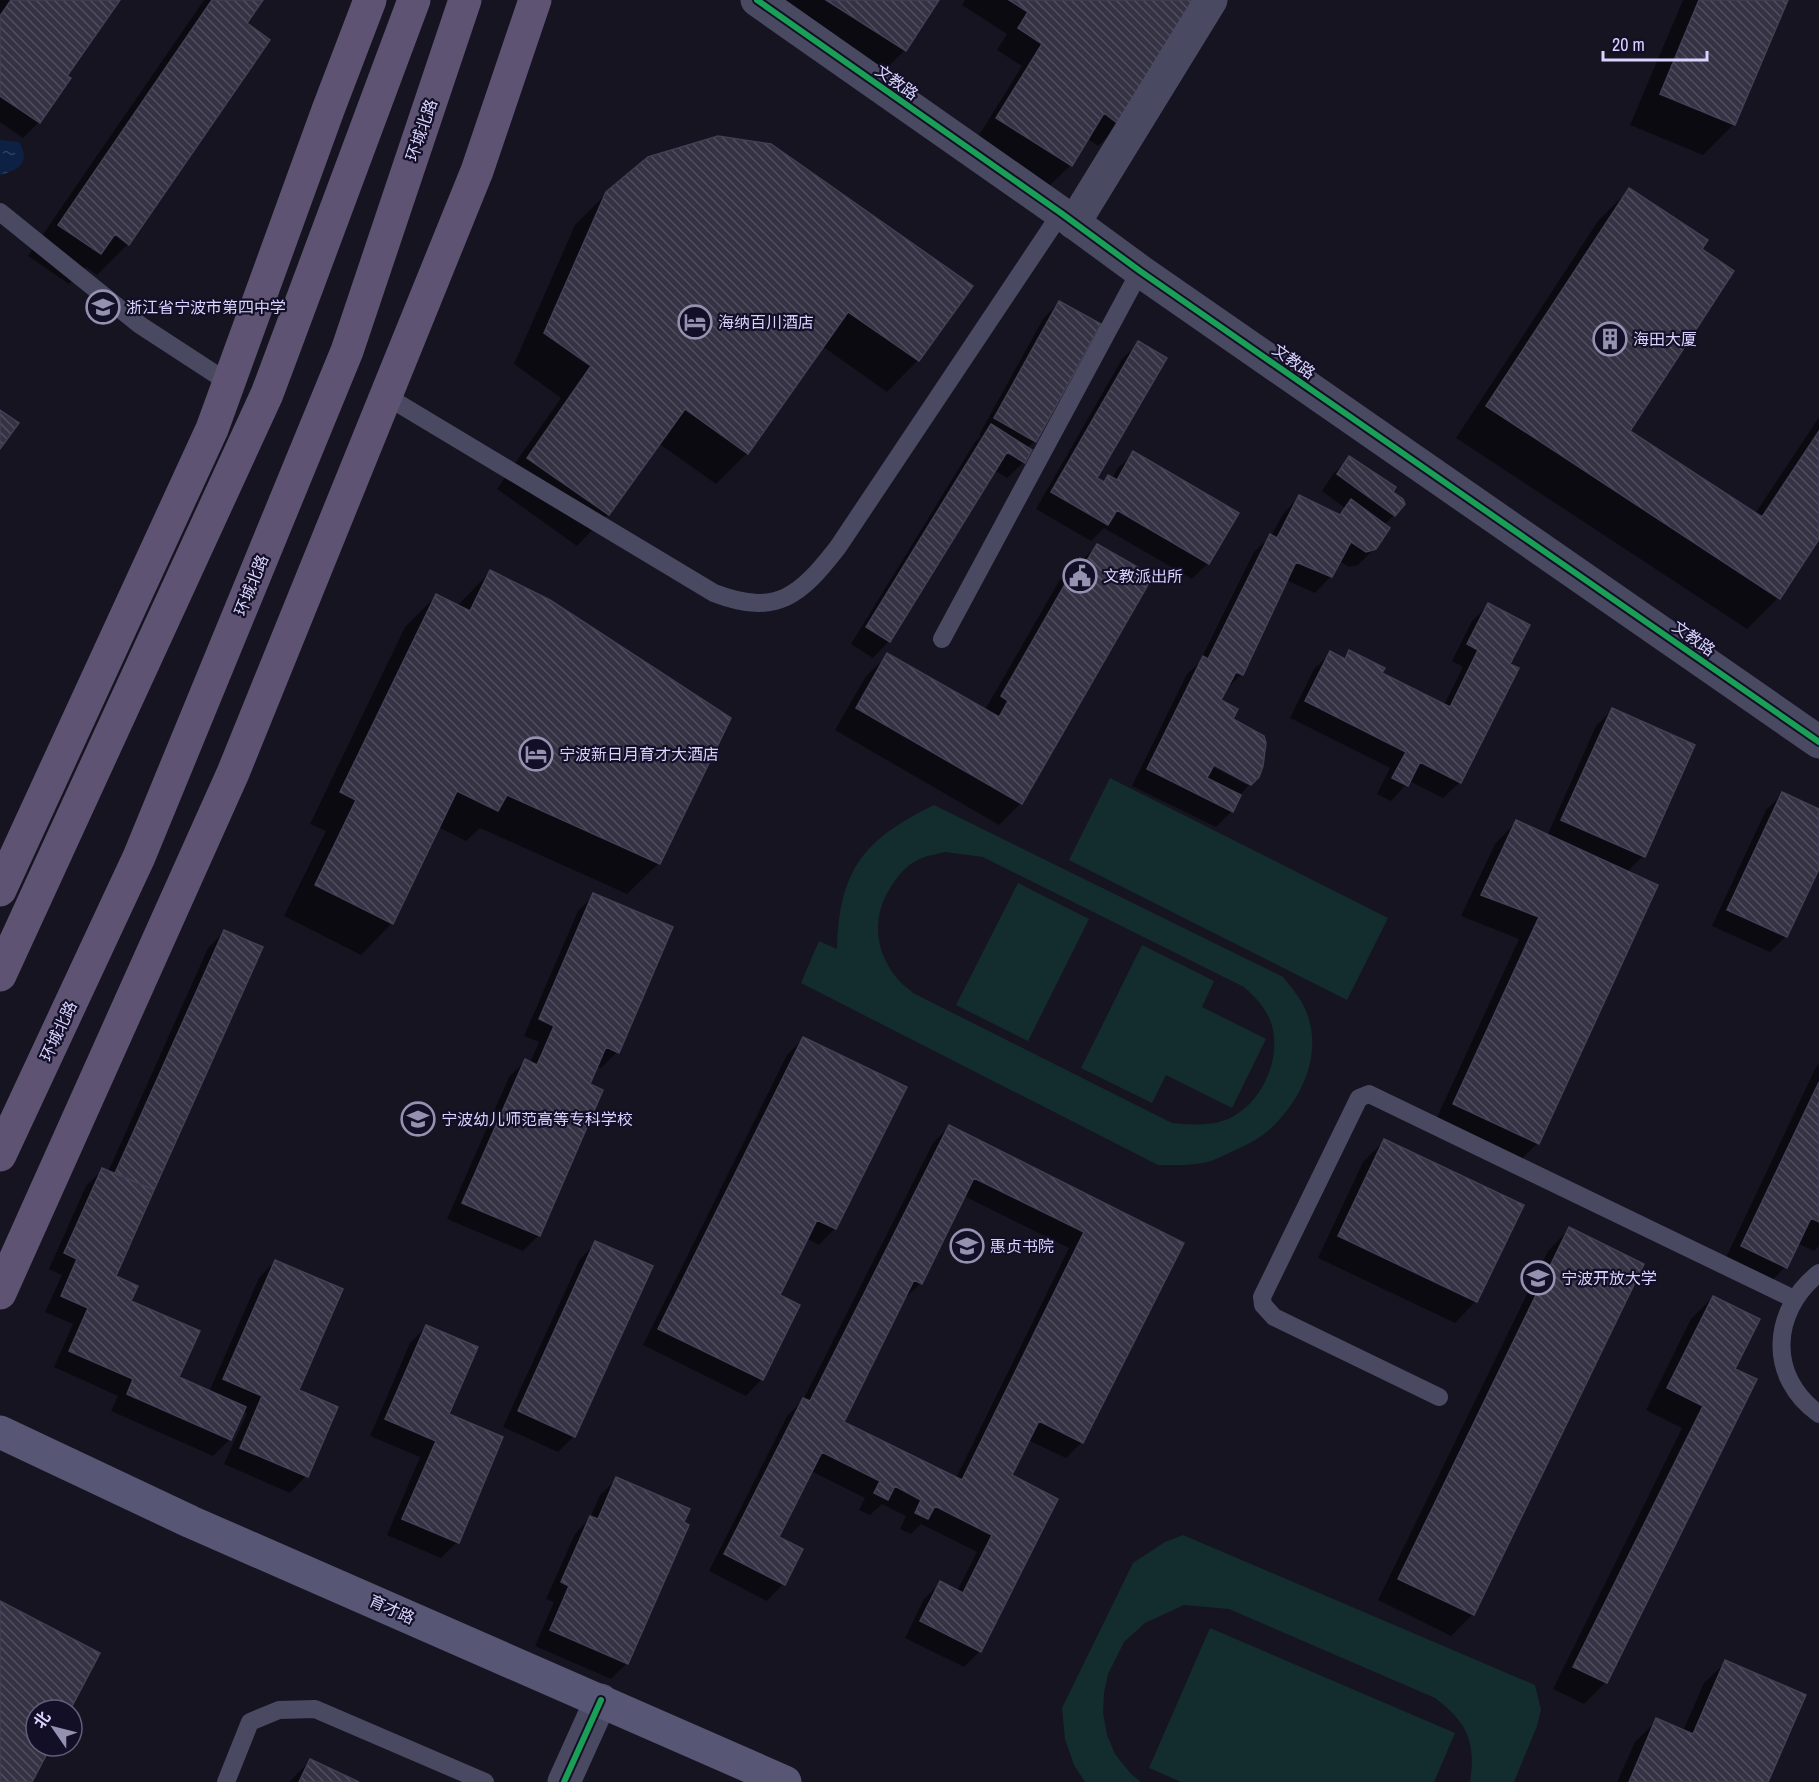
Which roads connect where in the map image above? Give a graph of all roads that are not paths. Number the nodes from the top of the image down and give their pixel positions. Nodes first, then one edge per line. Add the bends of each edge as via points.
1 (370, 0) edge
2 (414, 0) edge
3 (465, 0) edge
4 (536, 0) edge
5 (757, 0) edge
6 (1211, 0) edge
7 (0, 212) edge
8 (1067, 218) junction
9 (1140, 271) junction
10 (229, 383) junction
11 (386, 396) junction
12 (942, 639) dead end
13 (1819, 742) edge
14 (0, 890) edge
15 (0, 975) edge
16 (0, 1155) edge
17 (1819, 1273) edge
18 (0, 1293) edge
19 (1794, 1299) junction
20 (1439, 1397) dead end
21 (1819, 1414) edge
22 (0, 1432) edge
23 (601, 1700) junction
24 (226, 1782) edge
25 (485, 1782) edge
26 (564, 1782) edge
27 (785, 1782) edge

1 - 10 main road
2 - 15 main road via 267,393
3 - 16 main road, 环城北路 via 347,351 139,857
4 - 11 main road via 477,171
5 - 8 street, 文教路
6 - 8 street
7 - 10 lane via 140,325
8 - 9 street, 文教路
8 - 11 lane via 838,547 817,574 784,599 761,604 737,602 714,593
9 - 12 lane
9 - 13 street, 文教路
10 - 14 main road via 212,429
11 - 18 main road via 234,773
17 - 19 lane
19 - 20 lane via 1369,1094 1359,1098 1262,1297 1263,1305 1274,1317
19 - 21 lane via 1785,1317 1782,1356 1796,1393
22 - 23 main road, 育才路 via 191,1522
23 - 26 street
23 - 27 main road, 育才路
24 - 25 lane via 250,1722 279,1710 315,1709

